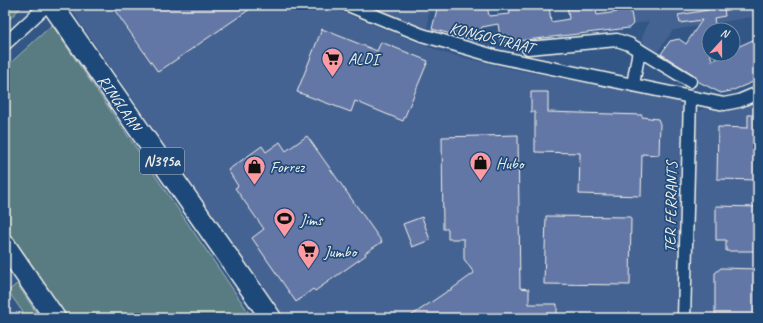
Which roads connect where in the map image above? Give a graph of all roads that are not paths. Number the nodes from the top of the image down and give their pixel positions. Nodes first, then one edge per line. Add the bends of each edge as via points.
1 (47, 5) edge
2 (52, 5) edge
3 (348, 5) edge
4 (5, 44) edge
5 (528, 48) dead end
6 (639, 50) junction
7 (690, 81) dead end
8 (633, 86) junction
9 (758, 92) edge
10 (690, 98) junction
11 (5, 244) edge
12 (55, 318) edge
13 (271, 318) edge
14 (684, 318) edge

1 - 4 street
2 - 13 main road, RINGLAAN / N395a
3 - 8 street, KONGOSTRAAT via 422,35 494,56
5 - 6 street, KONGOSTRAAT via 617,40
6 - 7 street, KONGOSTRAAT
6 - 8 street
8 - 10 street, KONGOSTRAAT
9 - 10 street, KONGOSTRAAT via 739,101 724,104
10 - 14 street, TER FERRANTS
11 - 12 main road

